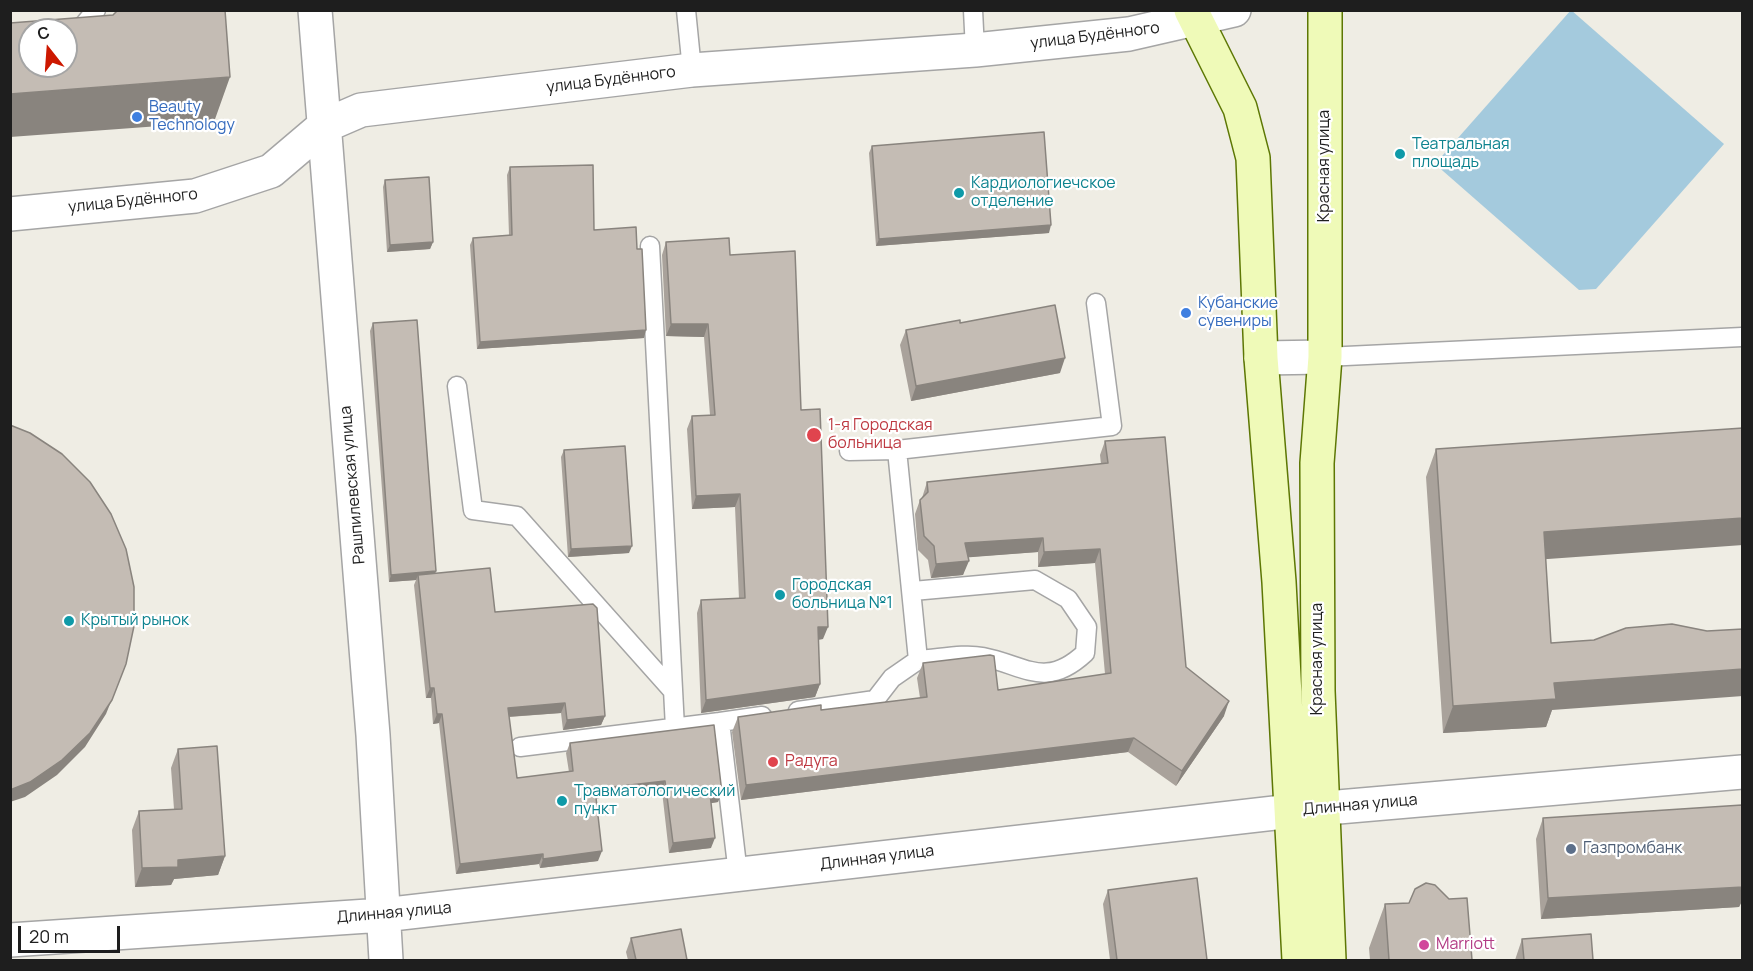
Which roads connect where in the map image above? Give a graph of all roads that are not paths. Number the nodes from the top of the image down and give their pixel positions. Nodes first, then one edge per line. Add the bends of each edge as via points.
1 (96, 10) edge
2 (315, 10) edge
3 (686, 10) edge
4 (973, 10) edge
5 (1234, 10) edge
6 (1325, 10) edge
7 (1193, 16) edge
8 (78, 32) edge
9 (975, 50) junction
10 (692, 70) junction
11 (324, 126) junction
12 (10, 214) edge
13 (650, 246) dead end
14 (1096, 303) dead end
15 (1743, 338) edge
16 (1325, 357) junction
17 (1262, 358) junction
18 (457, 386) dead end
19 (897, 450) junction
20 (849, 451) dead end
21 (913, 591) junction
22 (918, 660) junction
23 (672, 690) junction
24 (720, 722) junction
25 (675, 728) junction
26 (520, 747) dead end
27 (1743, 772) edge
28 (1307, 810) junction
29 (738, 874) junction
30 (383, 915) junction
31 (10, 940) edge
32 (386, 960) edge
33 (1299, 960) edge
34 (1329, 960) edge

1 - 8 lane
2 - 11 street, Рашпилевская улица
3 - 10 lane
4 - 9 lane
5 - 7 street, улица Будённого
6 - 16 main road, Красная улица
7 - 9 street, улица Будённого via 1129,34
7 - 17 main road, Красная улица via 1240,108 1253,158
9 - 10 street, улица Будённого
10 - 11 street, улица Будённого via 361,110
11 - 12 street, улица Будённого via 271,171 195,196
11 - 30 street, Рашпилевская улица via 372,723
13 - 23 lane
14 - 19 lane via 1112,426
15 - 16 lane
16 - 17 street
16 - 28 main road, Красная улица via 1317,463 1318,691
17 - 28 main road, Красная улица via 1279,582
18 - 23 lane via 473,510 517,516
19 - 20 lane
19 - 21 lane
21 - 22 lane
21 - 22 lane via 1035,580 1068,599 1087,627 1085,653 1070,668 1033,674 982,656
22 - 24 lane via 892,678 875,700
23 - 25 lane
24 - 25 lane
24 - 29 lane
25 - 26 lane
27 - 28 street, Длинная улица
28 - 29 street, Длинная улица
28 - 33 main road, Красная улица
28 - 34 main road, Красная улица
29 - 30 street, Длинная улица
30 - 31 street, Длинная улица
30 - 32 street, Рашпилевская улица

